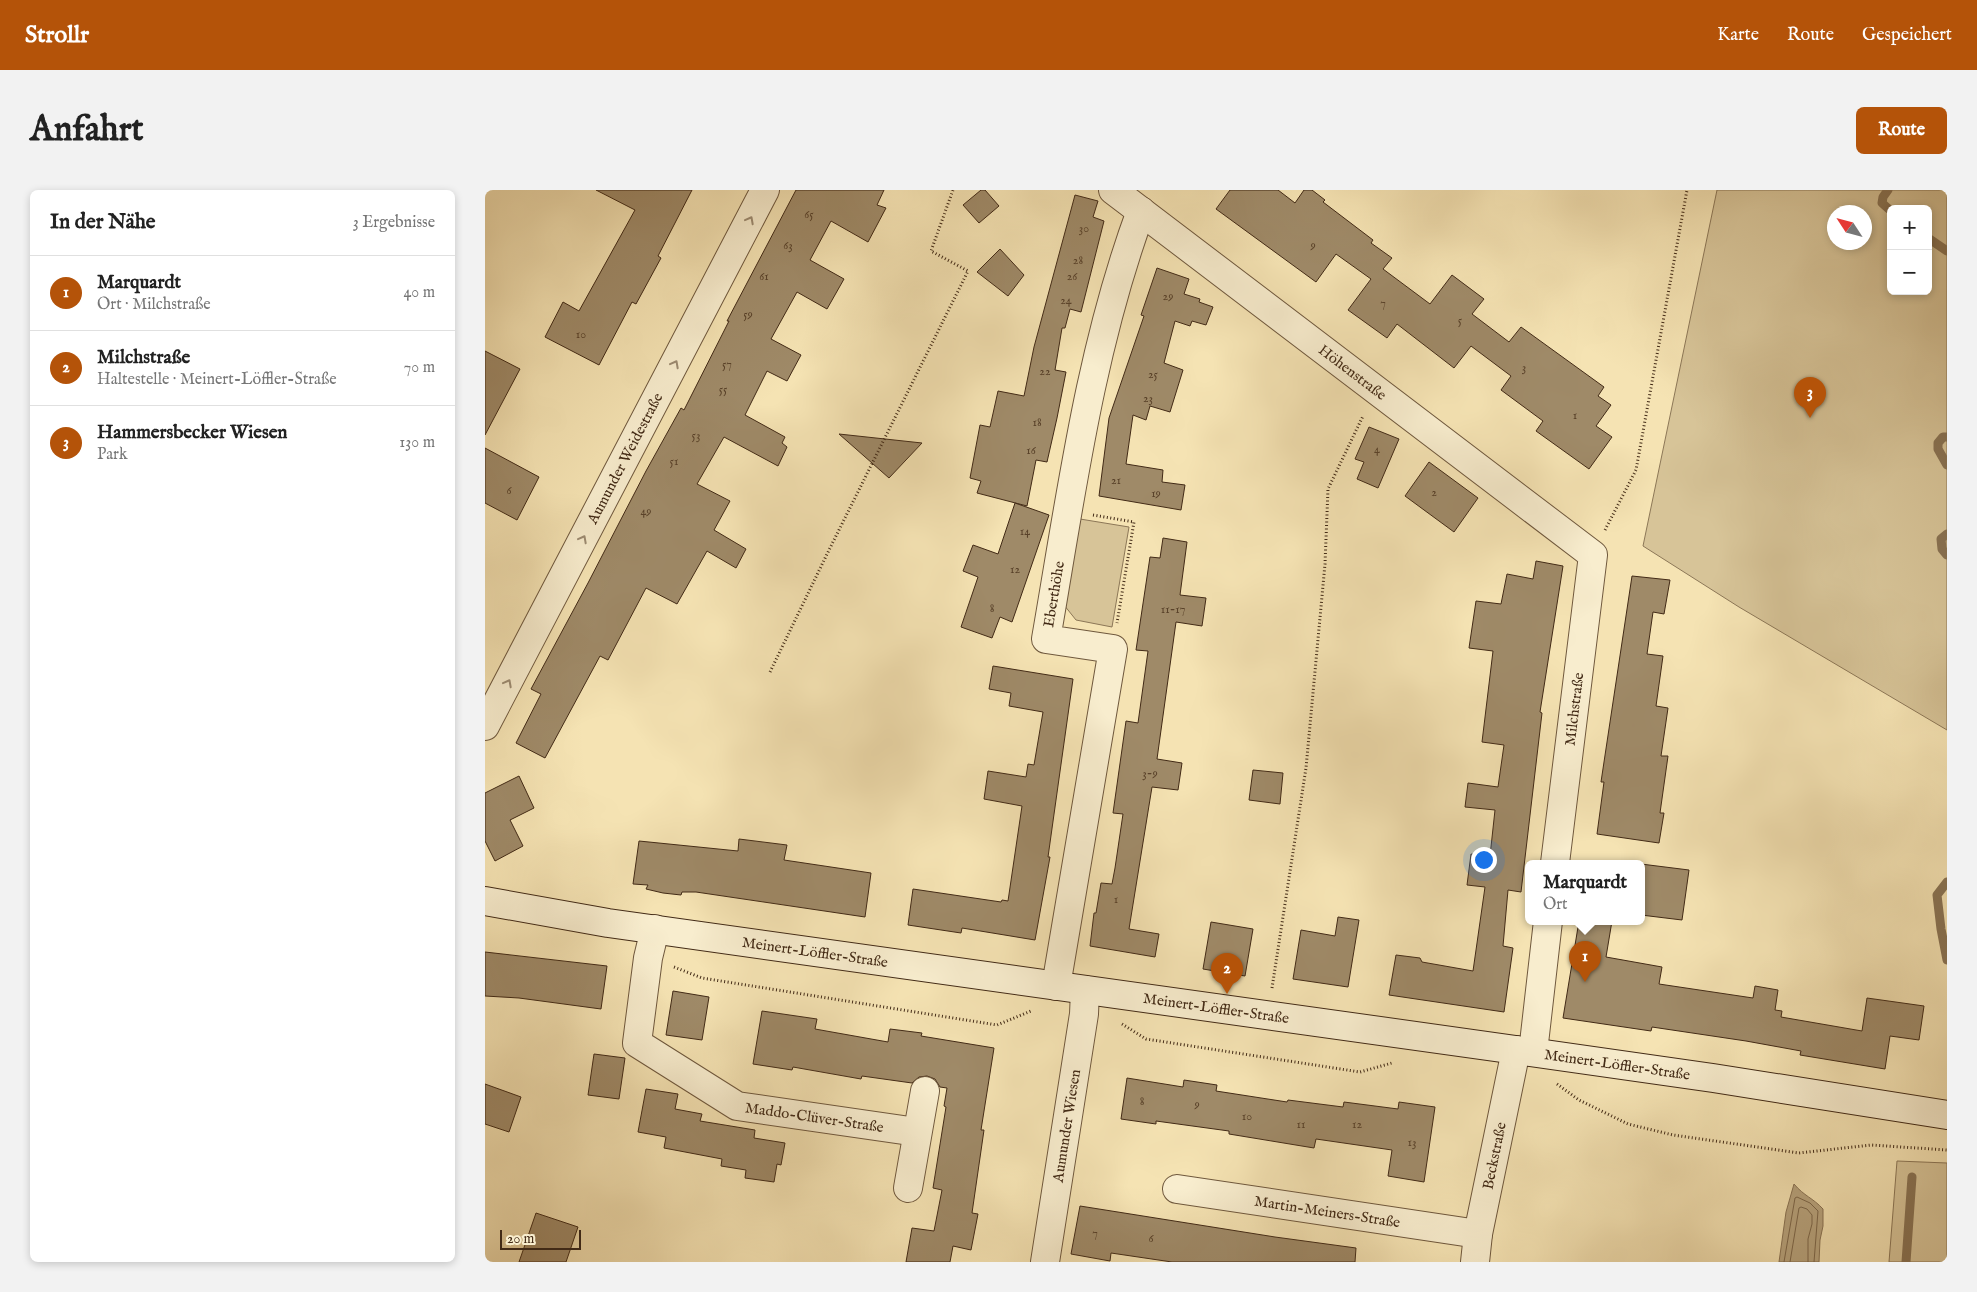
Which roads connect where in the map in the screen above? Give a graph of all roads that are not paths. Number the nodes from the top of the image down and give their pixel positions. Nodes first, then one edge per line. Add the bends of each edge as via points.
1 (765, 190) edge
2 (1113, 190) edge
3 (1141, 211) junction
4 (1593, 555) joint
5 (485, 726) edge
6 (1555, 860) edge
7 (485, 901) edge
8 (1547, 925) edge
9 (655, 929) junction
10 (1056, 986) junction
11 (1084, 1002) junction
12 (1524, 1051) junction
13 (925, 1091) dead end
14 (1947, 1115) edge
15 (917, 1132) junction
16 (907, 1188) dead end
17 (1177, 1189) dead end
18 (1478, 1234) junction
19 (1045, 1262) edge
20 (1475, 1262) edge

5 -> 1 street, Aumunder Weidestraße
2 - 3 street, Höhenstraße
3 - 4 street, Höhenstraße
3 - 10 street, Eberthöhe via 1123,260 1101,342 1046,639 1113,649
4 - 6 street, Milchstraße
7 - 9 street, Meinert-Löffler-Straße
8 - 12 street
9 - 10 street, Meinert-Löffler-Straße
9 - 15 street, Maddo-Clüver-Straße via 637,1043 737,1106
10 - 11 street, Meinert-Löffler-Straße
11 - 12 street, Meinert-Löffler-Straße via 1268,1016
11 - 19 street, Aumunder Wiesen
12 - 14 street, Meinert-Löffler-Straße
12 - 18 street, Beckstraße
13 - 15 street
15 - 16 street
17 - 18 street, Martin-Meiners-Straße
18 - 20 street, Beckstraße

